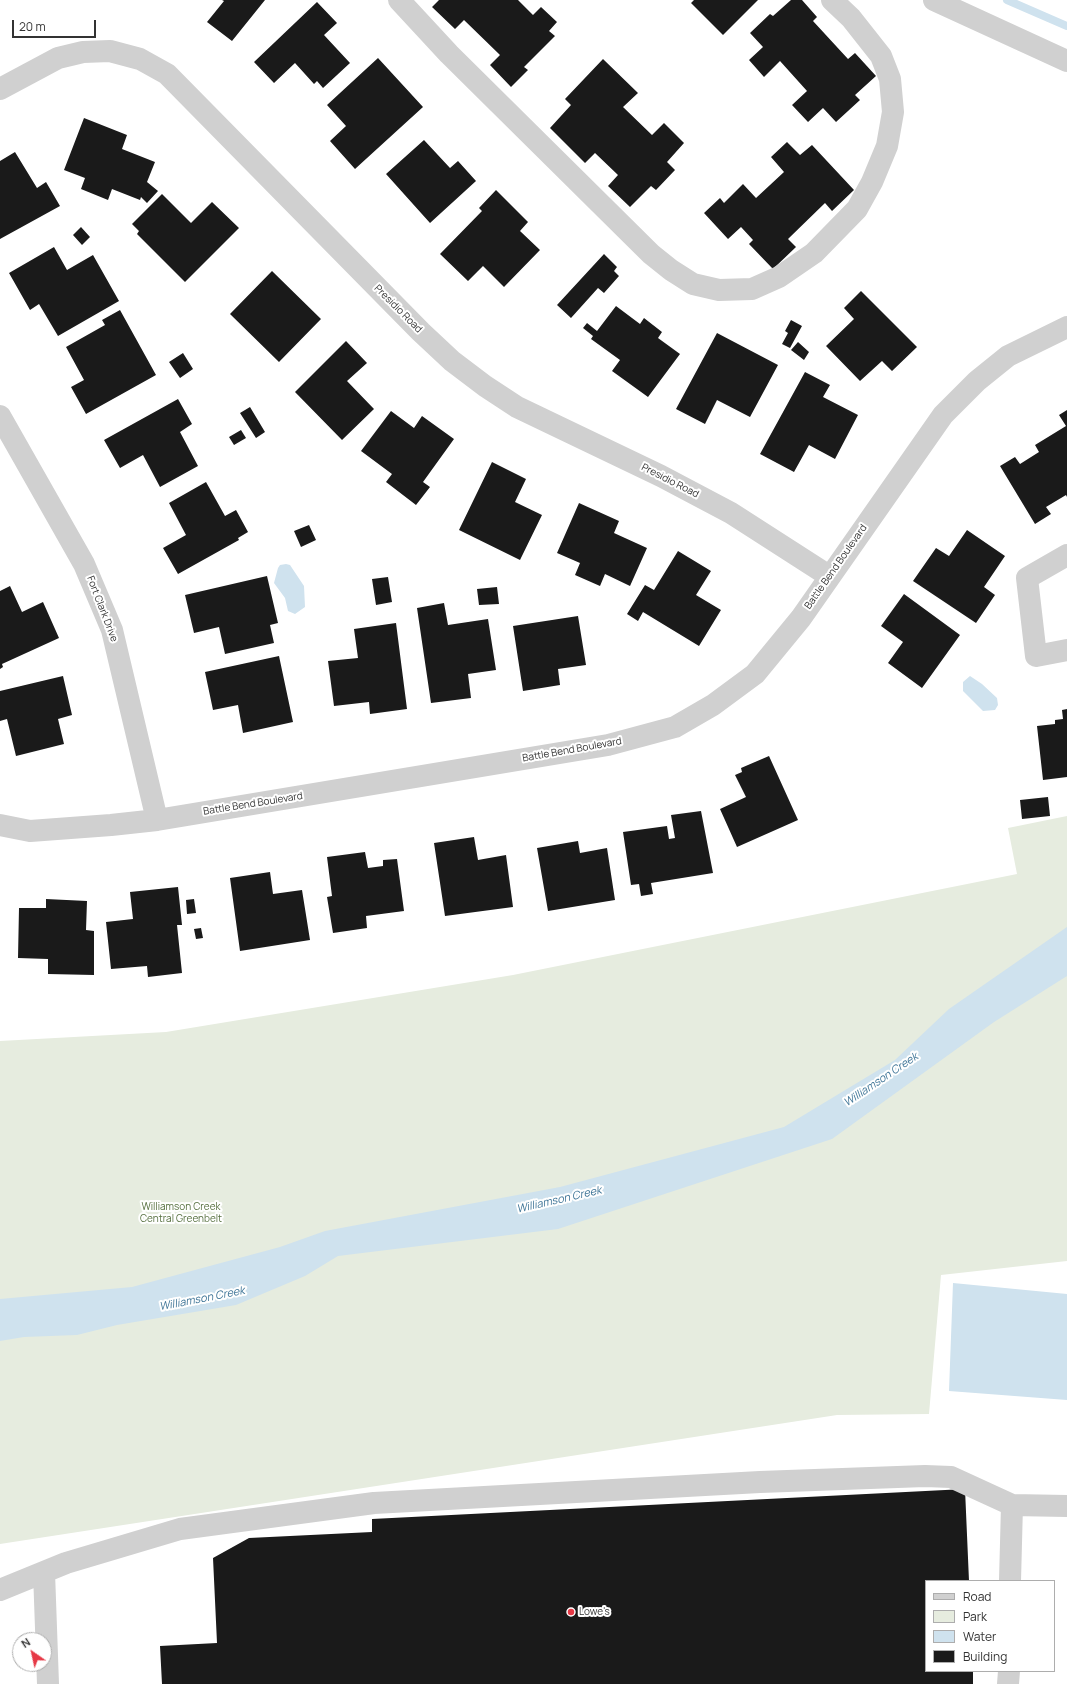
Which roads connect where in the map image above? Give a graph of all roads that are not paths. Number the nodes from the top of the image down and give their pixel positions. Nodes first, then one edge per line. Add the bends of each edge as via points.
1 (399, 0) edge
2 (832, 0) edge
3 (934, 0) edge
4 (1067, 61) edge
5 (0, 89) edge
6 (1067, 327) edge
7 (0, 416) edge
8 (1067, 555) edge
9 (829, 576) junction
10 (1067, 650) edge
11 (157, 820) junction
12 (0, 825) edge
13 (1012, 1505) junction
14 (1067, 1506) edge
15 (44, 1572) junction
16 (1010, 1580) edge
17 (0, 1590) edge
18 (1009, 1672) edge
19 (48, 1684) edge
20 (1008, 1684) edge

1 - 2 street via 449,54 651,254 693,284 719,290 752,289 779,277 814,253 857,209 887,146 893,112 890,79 881,56 851,18
3 - 4 street
5 - 9 street, Presidio Road via 58,58 83,52 110,51 140,59 167,74 452,361 517,407 661,476 731,513
6 - 9 street, Battle Bend Boulevard via 1008,356 977,380 943,416
7 - 11 street, Fort Clark Drive via 84,564 112,630
8 - 10 street via 1028,578 1036,656
9 - 11 street, Battle Bend Boulevard via 801,618 755,674 676,727 608,745
11 - 12 street, Battle Bend Boulevard via 111,826 30,831
13 - 14 street
13 - 15 street via 951,1476 760,1482 374,1503 180,1529
13 - 16 street
15 - 17 street
15 - 19 street
18 - 20 street

